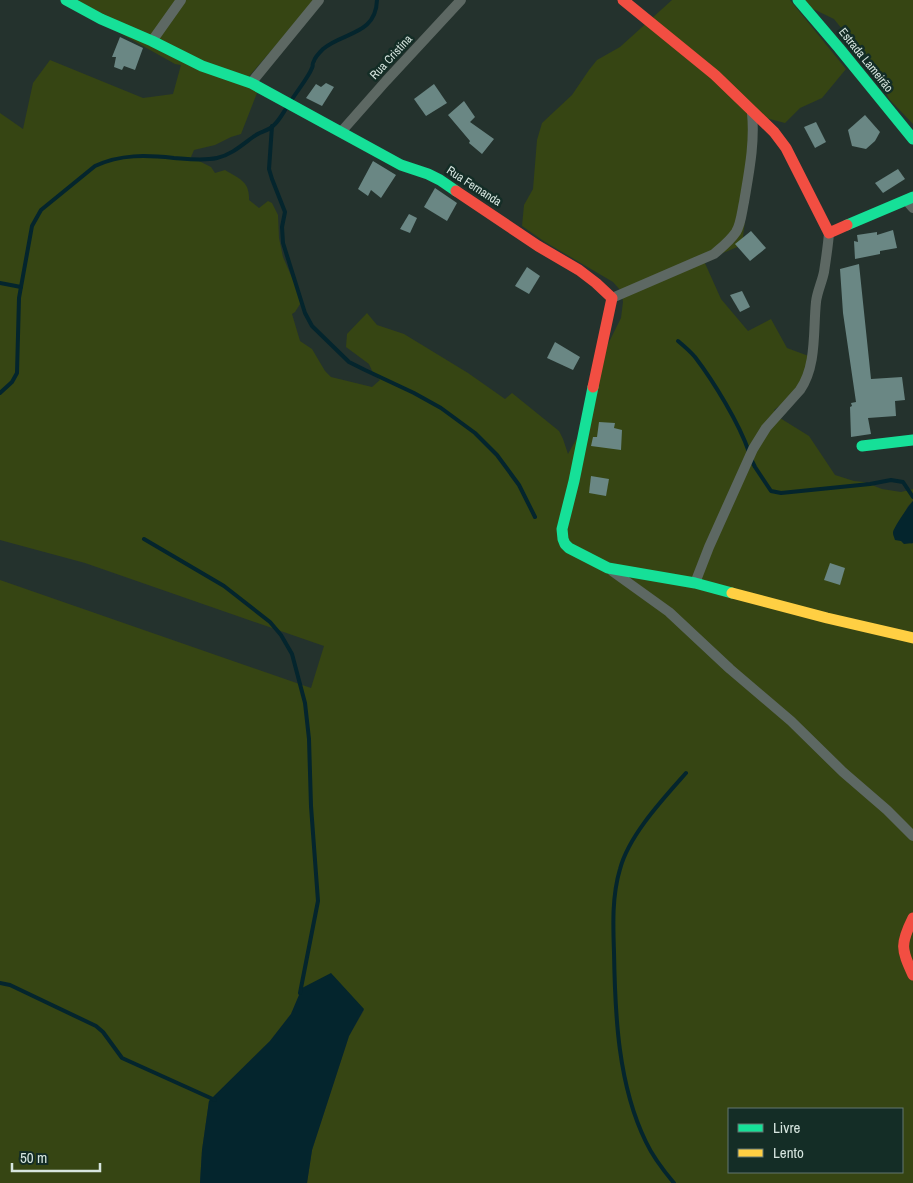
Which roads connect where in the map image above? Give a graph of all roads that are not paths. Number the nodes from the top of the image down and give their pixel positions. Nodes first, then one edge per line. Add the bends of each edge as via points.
1 (66, 0) edge
2 (182, 0) edge
3 (319, 0) edge
4 (461, 0) edge
5 (623, 0) edge
6 (798, 0) edge
7 (152, 41) junction
8 (251, 83) junction
9 (752, 113) junction
10 (341, 132) junction
11 (913, 139) edge
12 (911, 202) edge
13 (829, 233) junction
14 (612, 298) junction
15 (913, 440) edge
16 (862, 446) dead end
17 (608, 568) junction
18 (695, 583) junction
19 (913, 638) edge
20 (913, 836) edge
21 (913, 918) edge
22 (913, 975) edge

1 - 7 street, Rua Fernanda
2 - 7 street
3 - 8 street
4 - 10 street, Rua Cristina
5 - 9 street via 715,76
6 - 11 street, Estrada Lameirão
7 - 8 street, Rua Fernanda via 202,66
8 - 10 street, Rua Fernanda
9 - 13 street via 774,132 786,148
9 - 14 street via 754,130 750,170 741,217 728,243 714,254
10 - 14 street, Rua Fernanda via 401,165 440,180 579,270
12 - 13 street
13 - 18 street via 805,383 766,428 753,449
14 - 17 street via 562,529 565,544
15 - 16 street
17 - 18 street
17 - 20 street via 668,612 791,721
18 - 19 street
21 - 22 street via 903,938 902,948

